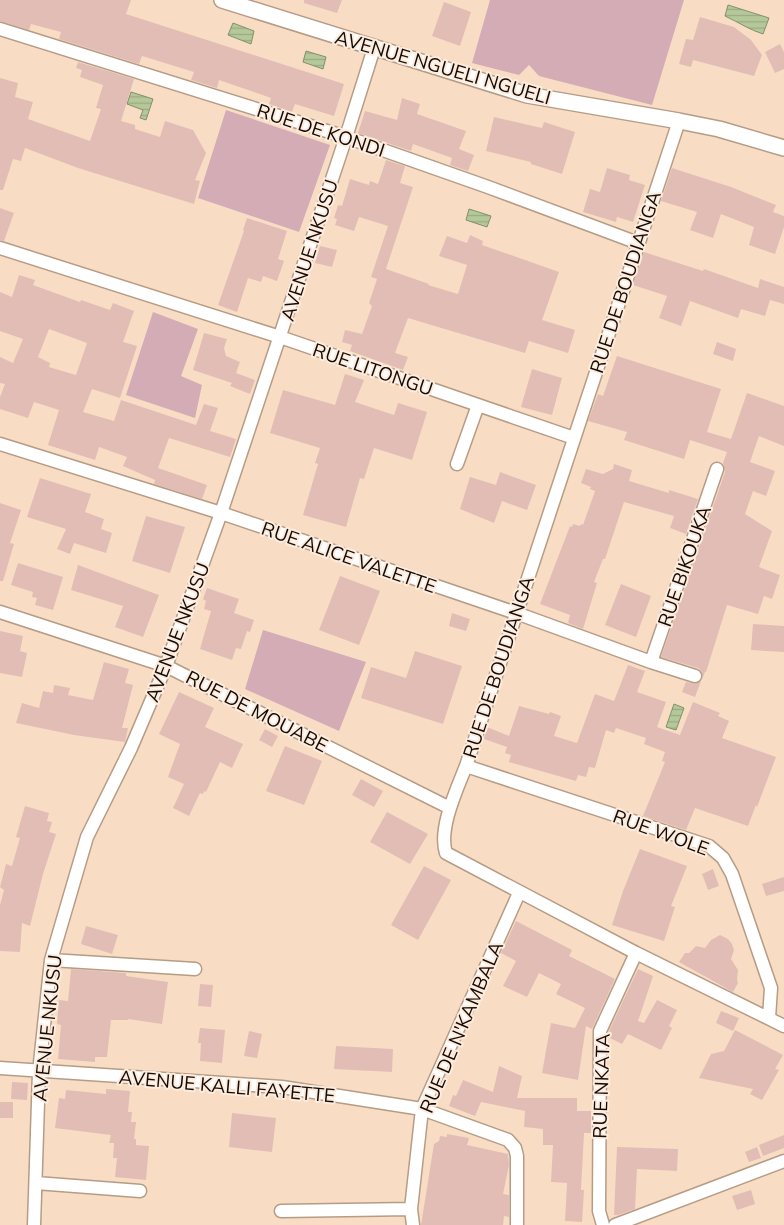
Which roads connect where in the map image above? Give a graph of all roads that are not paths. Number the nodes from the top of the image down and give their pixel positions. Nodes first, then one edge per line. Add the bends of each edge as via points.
1 (222, 0) edge
2 (0, 29) edge
3 (374, 48) junction
4 (679, 121) junction
5 (346, 138) junction
6 (784, 148) edge
7 (638, 243) junction
8 (0, 248) edge
9 (280, 338) junction
10 (478, 405) junction
11 (574, 438) junction
12 (0, 444) edge
13 (457, 464) dead end
14 (717, 469) dead end
15 (221, 513) junction
16 (0, 612) edge
17 (516, 613) junction
18 (650, 662) junction
19 (166, 666) junction
20 (695, 676) dead end
21 (466, 766) junction
22 (450, 808) junction
23 (519, 893) junction
24 (636, 953) junction
25 (51, 960) junction
26 (195, 969) dead end
27 (769, 1018) junction
28 (784, 1026) edge
29 (0, 1068) edge
30 (39, 1072) junction
31 (422, 1109) junction
32 (784, 1161) edge
33 (36, 1184) junction
34 (140, 1191) dead end
35 (412, 1209) junction
36 (281, 1211) dead end
37 (34, 1225) edge
38 (413, 1225) edge
39 (517, 1225) edge
40 (603, 1225) edge
41 (615, 1225) edge

1 - 3 street, AVENUE NGUELI NGUELI
2 - 5 street, RUE DE KONDI
3 - 4 street, AVENUE NGUELI NGUELI via 527,95
3 - 5 street, AVENUE NKUSU
4 - 6 street, AVENUE NGUELI NGUELI
4 - 7 street, RUE DE BOUDIANGA
5 - 7 street, RUE DE KONDI via 488,186
5 - 9 street, AVENUE NKUSU
7 - 11 street, RUE DE BOUDIANGA
8 - 9 street, RUE LITONGU
9 - 10 street, RUE LITONGU
9 - 15 street, AVENUE NKUSU
10 - 11 street, RUE LITONGU
10 - 13 street
11 - 17 street, RUE DE BOUDIANGA
12 - 15 street, RUE ALICE VALETTE
14 - 18 street, RUE BIKOUKA
15 - 17 street, RUE ALICE VALETTE
15 - 19 street, AVENUE NKUSU
16 - 19 street, RUE DE MOUABE
17 - 18 street, RUE ALICE VALETTE
17 - 21 street, RUE DE BOUDIANGA
18 - 20 street, RUE ALICE VALETTE
19 - 22 street, RUE DE MOUABE
19 - 25 street, AVENUE NKUSU via 131,748 87,837
21 - 22 street, RUE DE BOUDIANGA
21 - 27 street, RUE WOLE via 709,846 723,858 732,874 771,988
22 - 23 street, RUE DE BOUDIANGA via 444,838 446,853
23 - 24 street, RUE DE BOUDIANGA
23 - 31 street, RUE DE N'KAMBALA
24 - 27 street, RUE DE BOUDIANGA
24 - 40 street, RUE NKATA via 600,1031 599,1211
25 - 26 street
25 - 30 street, AVENUE NKUSU
27 - 28 street, RUE DE BOUDIANGA
29 - 30 street, AVENUE KALLI FAYETTE
30 - 31 street, AVENUE KALLI FAYETTE via 282,1087
30 - 33 street, AVENUE NKUSU
31 - 35 street, RUE DE N'KAMBALA
31 - 39 street, AVENUE KALLI FAYETTE via 508,1140 515,1148
32 - 41 street
33 - 34 street
33 - 37 street, AVENUE NKUSU
35 - 36 street
35 - 38 street, RUE DE N'KAMBALA

